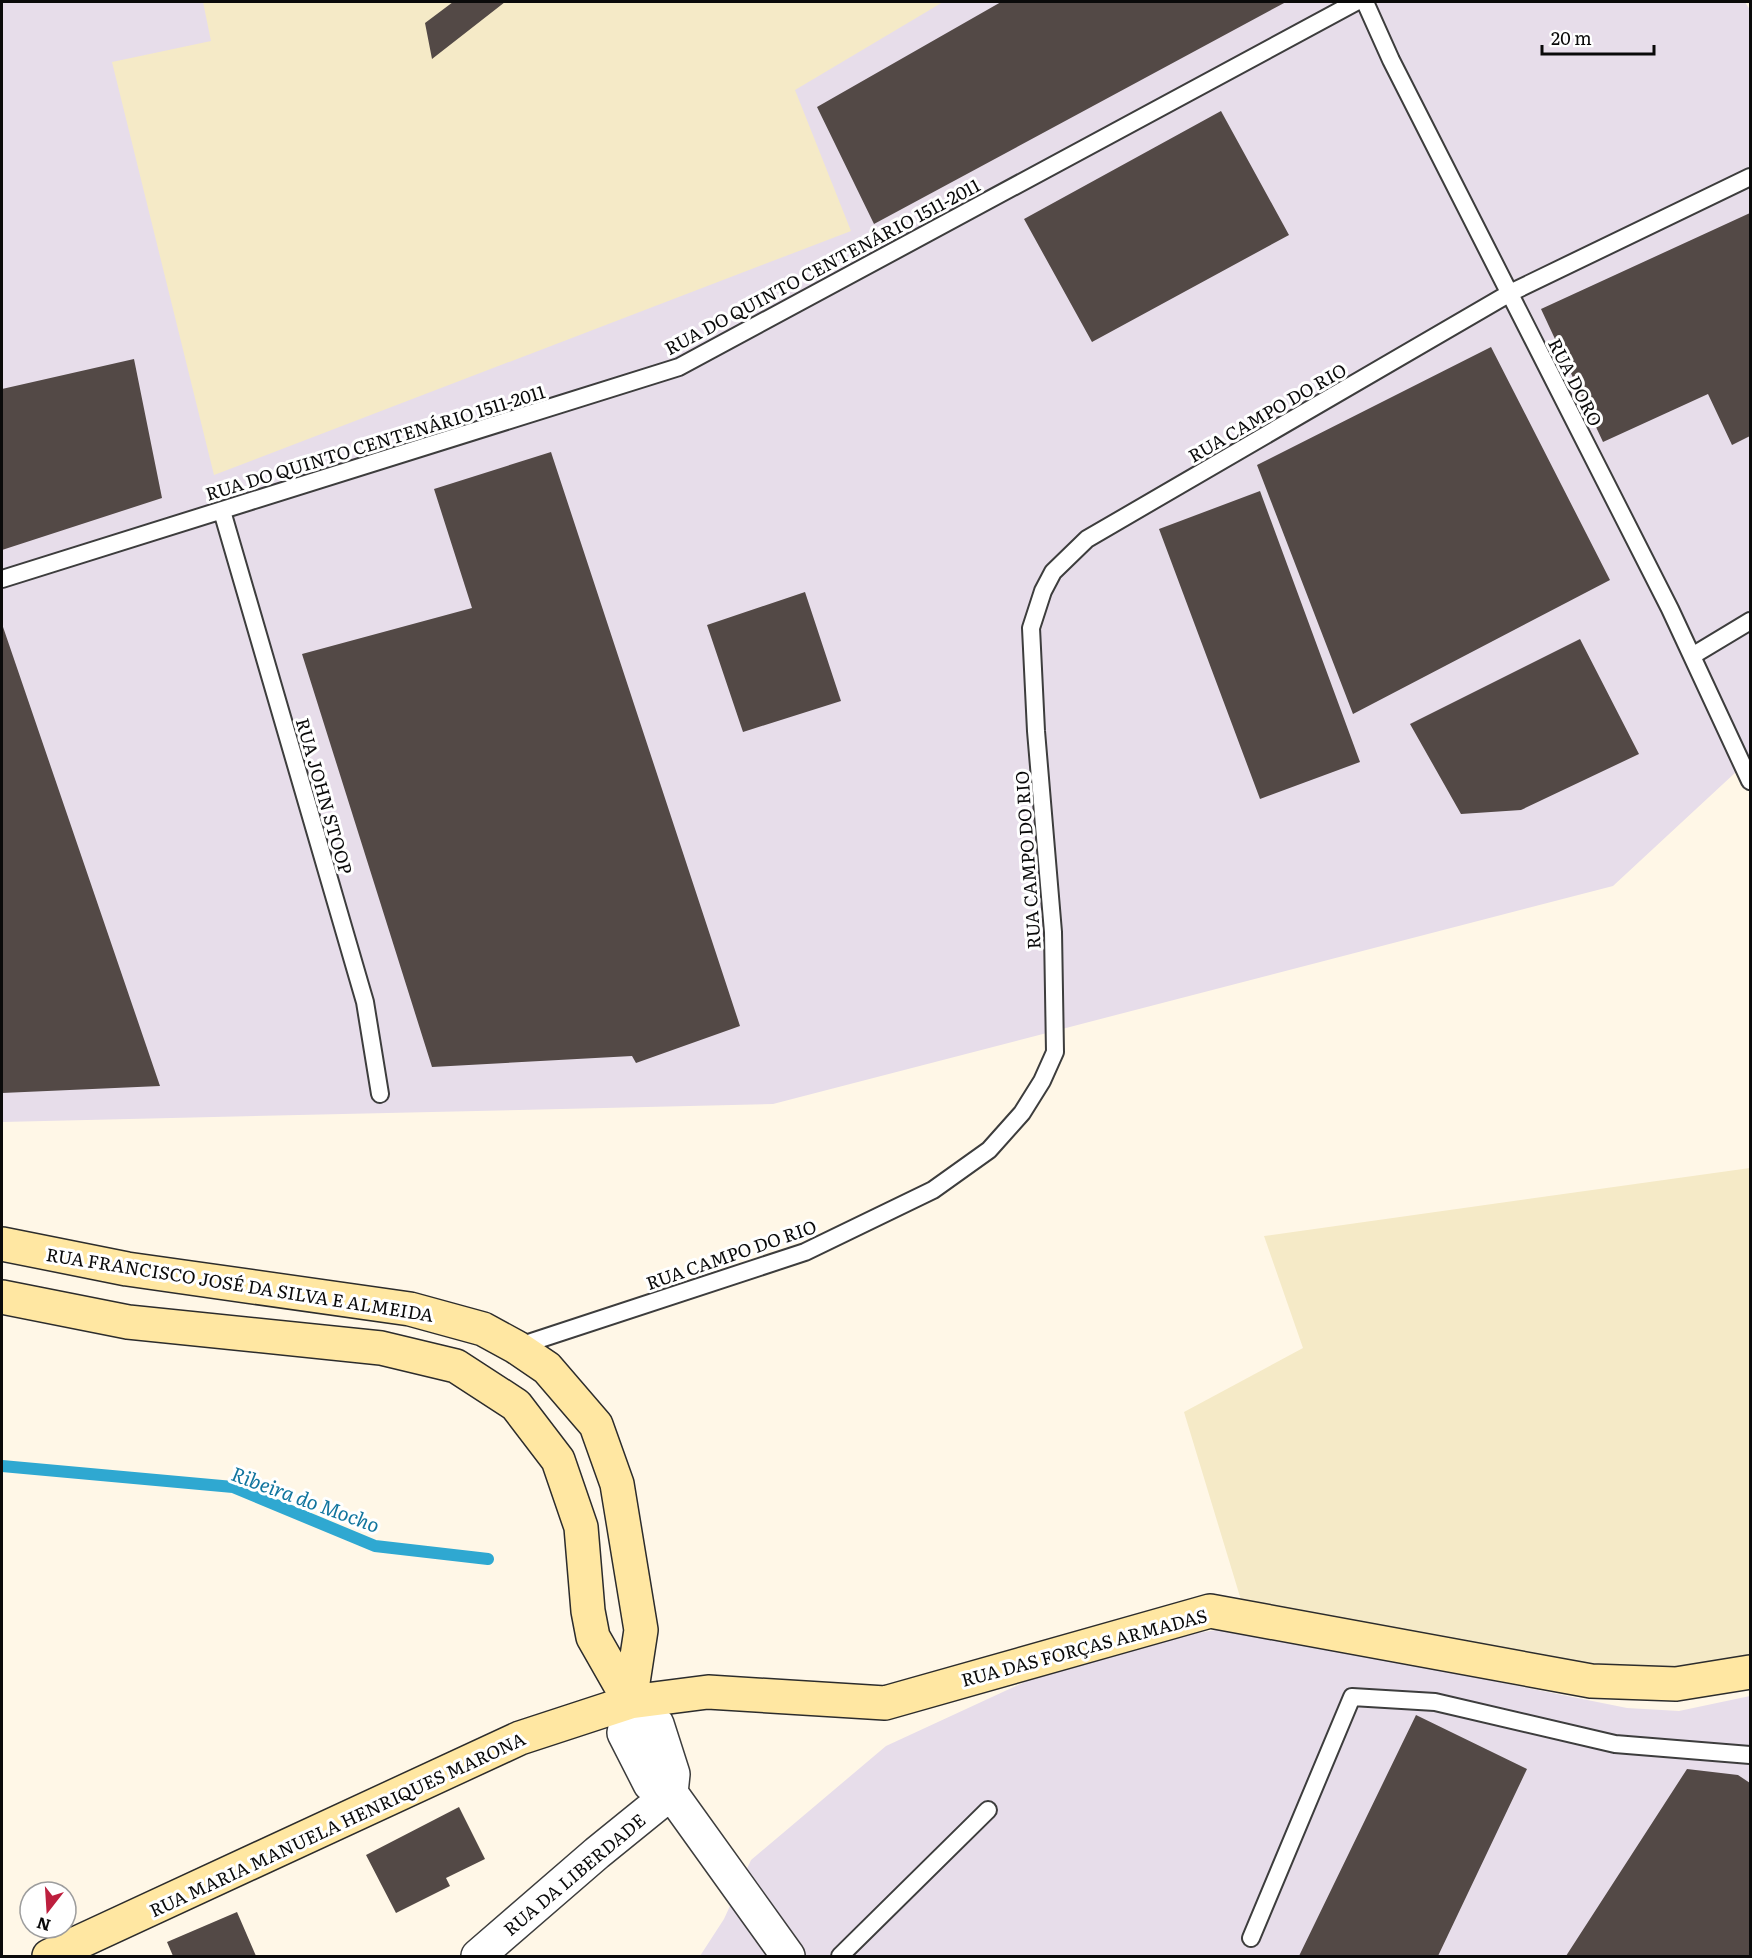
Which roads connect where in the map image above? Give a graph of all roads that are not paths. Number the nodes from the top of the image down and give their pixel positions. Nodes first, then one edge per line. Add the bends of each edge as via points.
1 (1356, 2) edge
2 (1365, 2) edge
3 (1750, 177) edge
4 (1510, 293) junction
5 (222, 511) junction
6 (2, 579) edge
7 (1750, 621) edge
8 (1692, 656) junction
9 (1750, 782) edge
10 (380, 1094) dead end
11 (2, 1244) edge
12 (2, 1297) edge
13 (516, 1347) junction
14 (1750, 1672) edge
15 (630, 1702) junction
16 (1750, 1755) edge
17 (670, 1793) junction
18 (988, 1810) dead end
19 (1251, 1938) dead end
20 (49, 1956) edge
21 (478, 1956) edge
22 (788, 1956) edge
23 (840, 1956) edge

1 - 5 lane, RUA DO QUINTO CENTENÁRIO 1511-2011 via 679,367
2 - 4 lane, RUA DORO
3 - 4 lane, RUA CAMPO DO RIO
4 - 8 lane, RUA DORO
4 - 13 lane, RUA CAMPO DO RIO via 1087,539 1053,573 1031,628 1053,932 1055,1052 1022,1113 989,1150 933,1190 805,1252
5 - 6 lane, RUA DO QUINTO CENTENÁRIO 1511-2011
5 - 10 lane, RUA JOHN STOOP via 365,1002
7 - 8 lane
8 - 9 lane, RUA DORO
11 - 13 street, RUA FRANCISCO JOSÉ DA SILVA E ALMEIDA via 127,1269 410,1309 483,1329
12 - 15 street via 128,1322 381,1348 456,1366 516,1405 558,1460 581,1527 593,1636
13 - 15 street, RUA FRANCISCO JOSÉ DA SILVA E ALMEIDA via 547,1368 596,1425 617,1484 641,1630
14 - 15 street, RUA DAS FORÇAS ARMADAS via 1676,1684 1591,1681 1210,1611 885,1703 708,1692
15 - 17 street via 657,1724 673,1774
15 - 20 street, RUA MARIA MANUELA HENRIQUES MARONA via 520,1738
16 - 19 lane via 1615,1744 1435,1702 1352,1697
17 - 21 street, RUA DA LIBERDADE
17 - 22 street
18 - 23 lane

